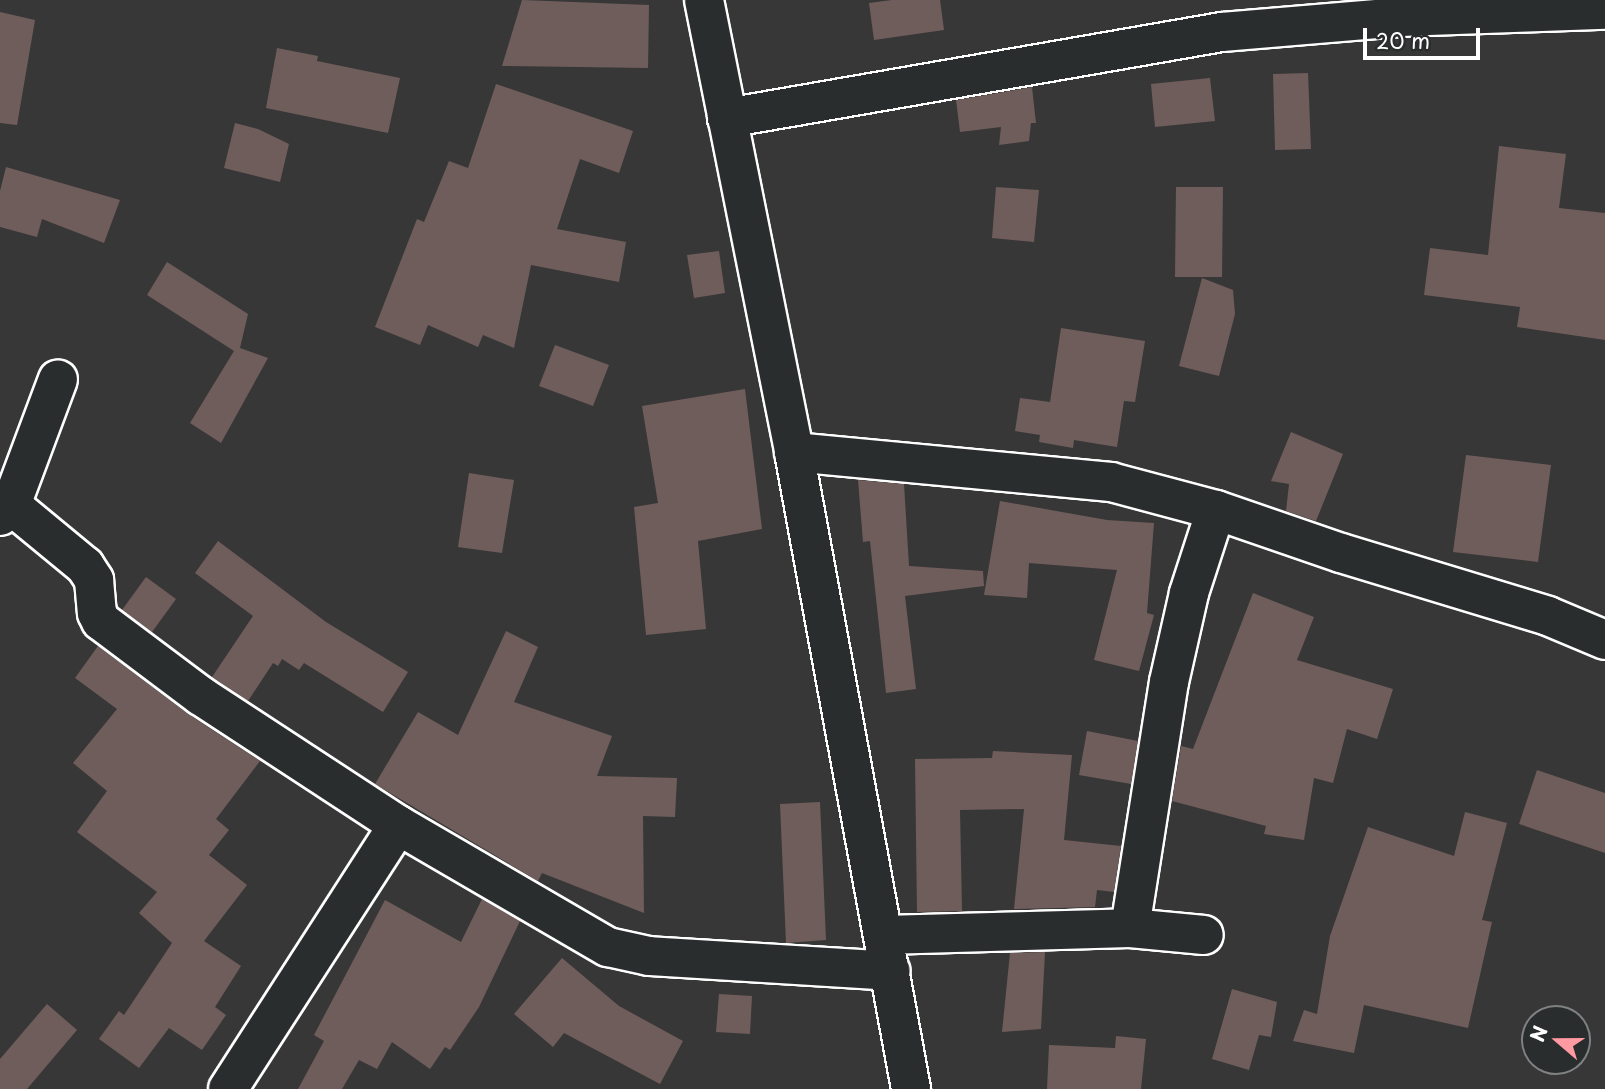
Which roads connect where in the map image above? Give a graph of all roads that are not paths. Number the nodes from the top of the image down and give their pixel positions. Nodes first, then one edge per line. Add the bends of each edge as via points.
1 (704, 0) edge
2 (1605, 10) edge
3 (1221, 16) edge
4 (727, 118) junction
5 (58, 379) dead end
6 (794, 452) junction
7 (5, 510) edge
8 (1216, 510) junction
9 (1605, 640) edge
10 (398, 825) junction
11 (1130, 928) junction
12 (884, 935) junction
13 (1204, 935) dead end
14 (891, 971) junction
15 (228, 1089) edge
16 (911, 1089) edge

1 - 4 street
2 - 3 street via 1400,17
3 - 4 street
4 - 6 street
5 - 7 street
6 - 8 street via 1111,482
6 - 12 street
7 - 10 street via 85,566 94,580 102,621 201,696
8 - 9 street via 1548,616
8 - 11 street via 1189,593 1168,682
10 - 14 street via 608,947 649,956
10 - 15 street
11 - 12 street
11 - 13 street
12 - 14 street
14 - 16 street

